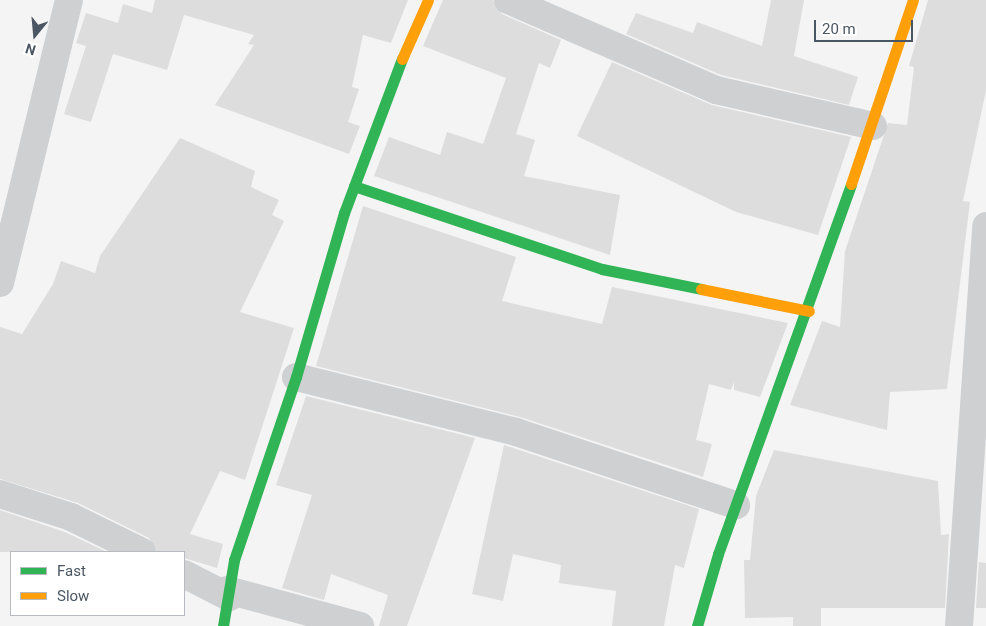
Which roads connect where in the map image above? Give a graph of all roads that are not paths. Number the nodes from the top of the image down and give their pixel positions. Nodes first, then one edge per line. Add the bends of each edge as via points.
1 (68, 0) edge
2 (428, 0) edge
3 (508, 0) edge
4 (913, 0) edge
5 (873, 126) junction
6 (354, 186) junction
7 (986, 226) edge
8 (0, 283) edge
9 (809, 311) junction
10 (296, 377) junction
11 (0, 494) edge
12 (736, 505) junction
13 (140, 551) edge
14 (185, 574) edge
15 (228, 594) junction
16 (223, 626) edge
17 (360, 626) edge
18 (697, 626) edge
19 (959, 626) edge

1 - 8 street
2 - 6 street via 420,10
3 - 5 street via 716,90
4 - 5 street
5 - 9 street
6 - 9 street via 602,268
6 - 10 street
7 - 19 street
9 - 12 street
10 - 12 street via 516,432
10 - 15 street
11 - 13 street via 71,517
12 - 18 street
14 - 15 street
15 - 16 street
15 - 17 street

